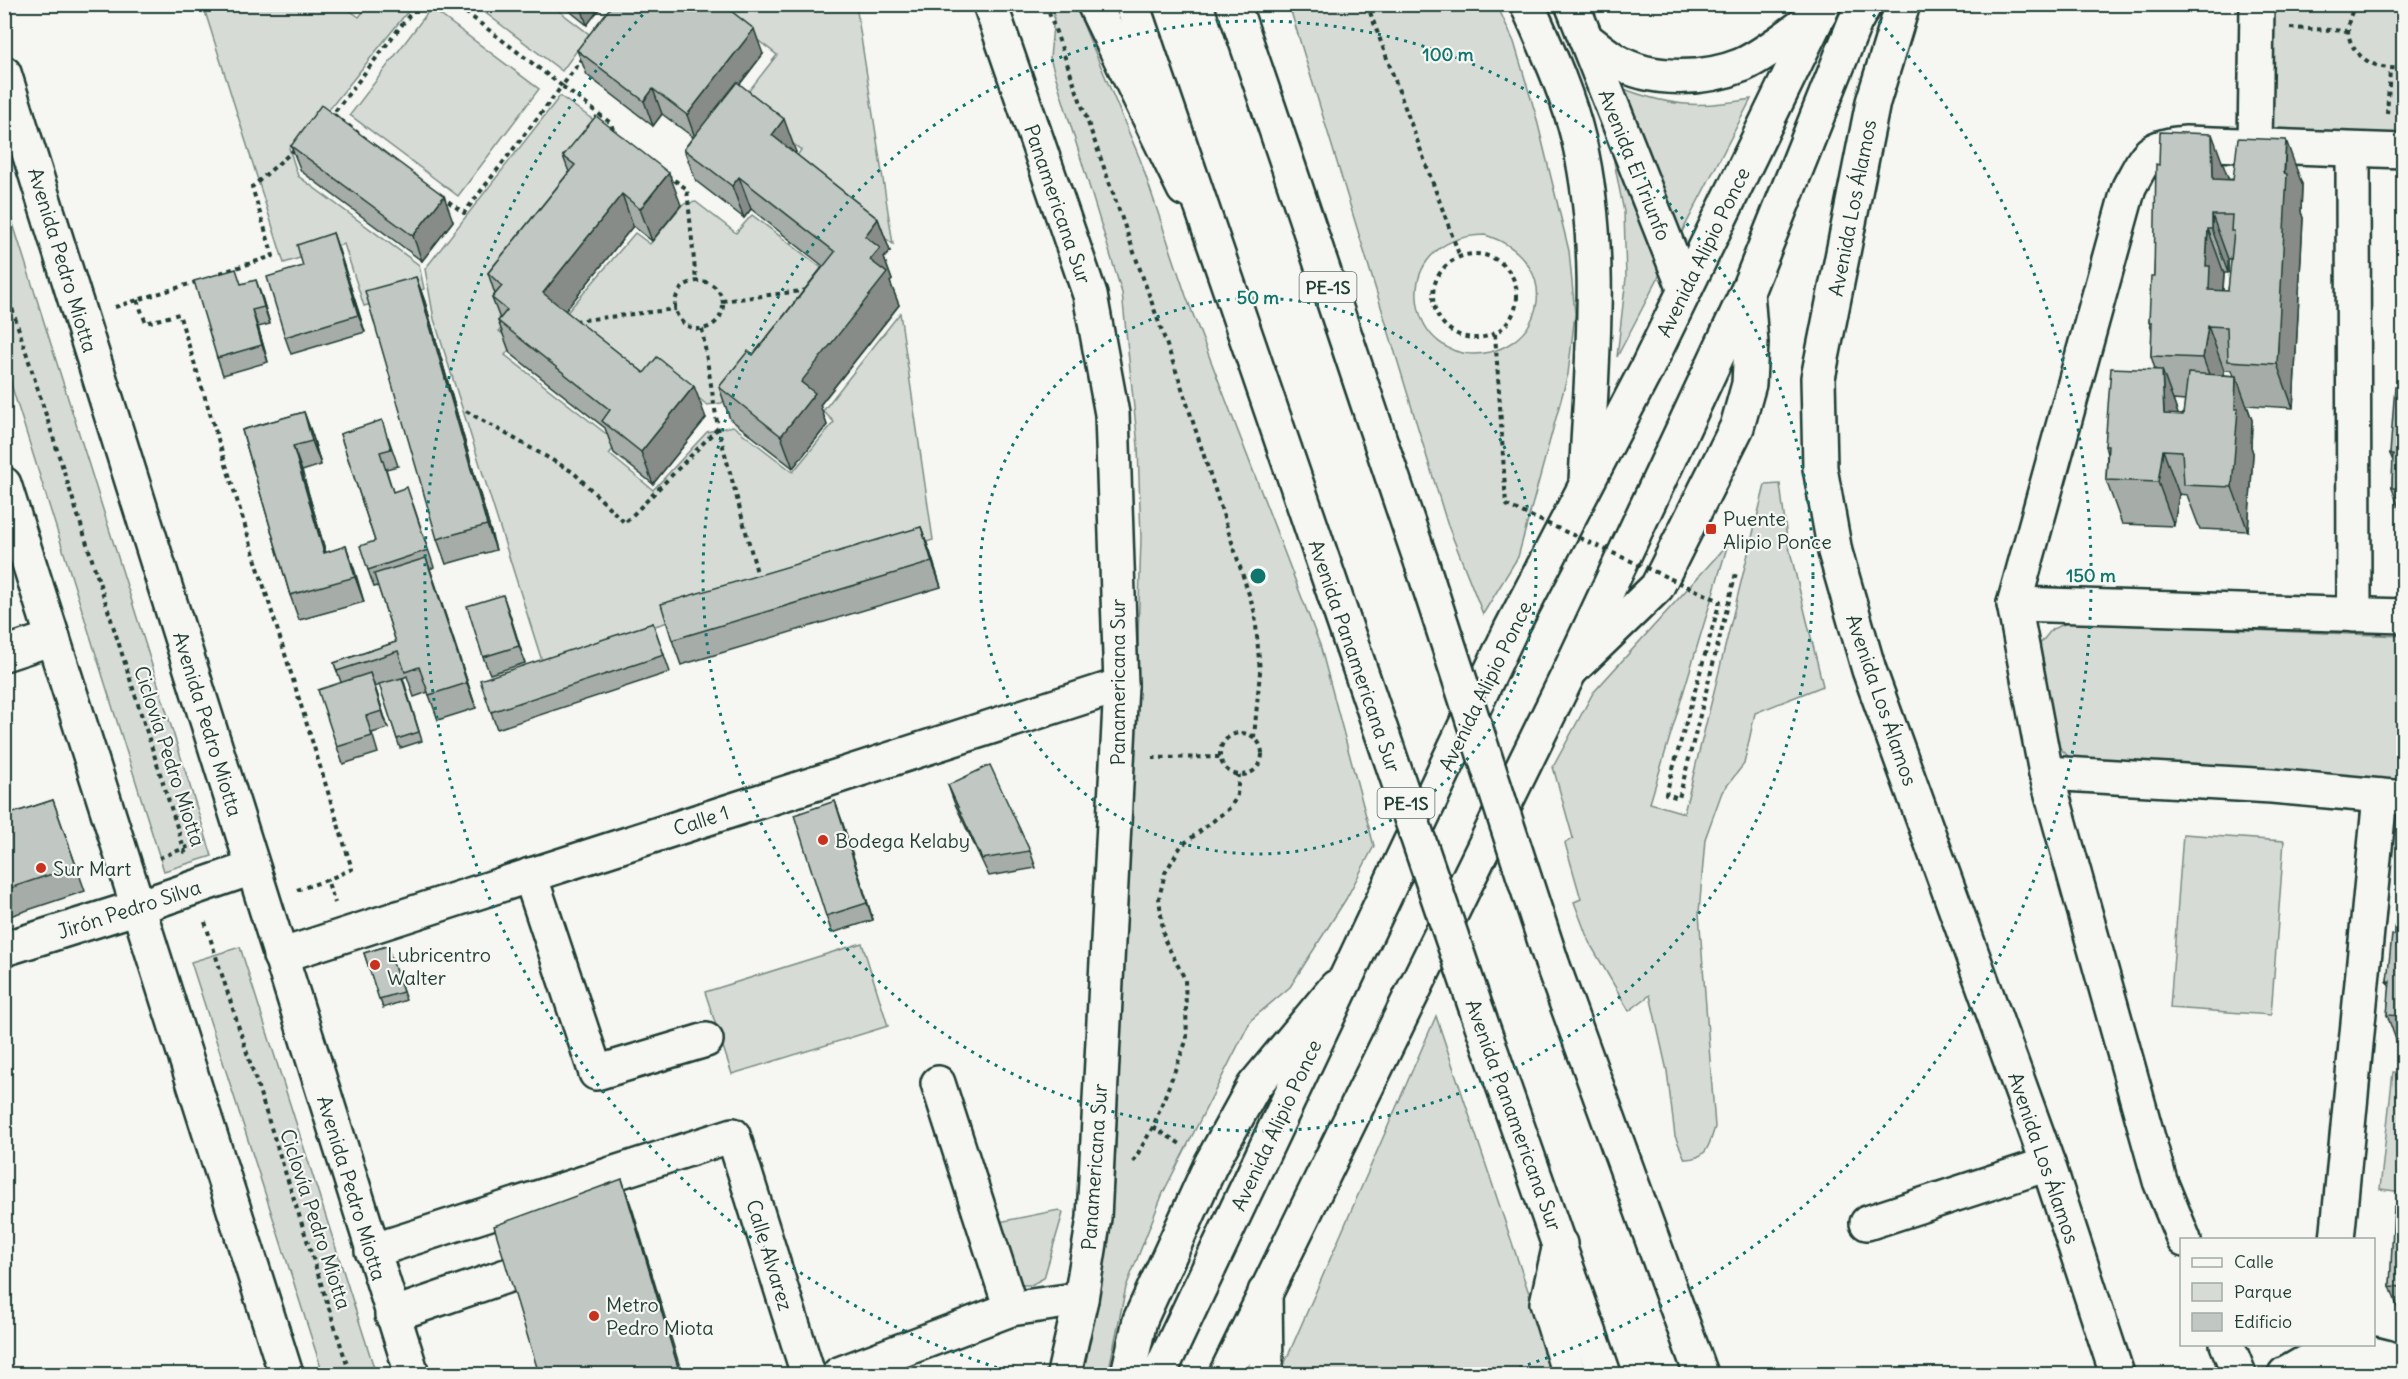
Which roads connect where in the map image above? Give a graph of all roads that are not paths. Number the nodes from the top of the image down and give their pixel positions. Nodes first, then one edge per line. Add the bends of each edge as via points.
1 (990, 4) edge
2 (1094, 4) edge
3 (1132, 4) edge
4 (1527, 4) edge
5 (1572, 4) edge
6 (1865, 4) edge
7 (1903, 4) edge
8 (2257, 4) edge
9 (1239, 6) edge
10 (1820, 7) edge
11 (1586, 39) junction
12 (4, 73) edge
13 (2395, 138) edge
14 (2255, 147) junction
15 (2353, 150) junction
16 (1220, 264) junction
17 (1685, 290) junction
18 (1747, 292) junction
19 (1586, 482) junction
20 (4, 484) edge
21 (2014, 604) junction
22 (2354, 615) junction
23 (2403, 616) edge
24 (53, 638) junction
25 (4, 654) edge
26 (1569, 673) junction
27 (1121, 685) junction
28 (2046, 773) junction
29 (2392, 797) edge
30 (252, 868) junction
31 (530, 875) junction
32 (138, 908) junction
33 (4, 948) edge
34 (280, 956) junction
35 (1347, 974) junction
36 (706, 1040) dead end
37 (938, 1083) dead end
38 (2048, 1164) junction
39 (1867, 1223) dead end
40 (2184, 1238) edge
41 (2337, 1238) edge
42 (1560, 1244) junction
43 (372, 1251) junction
44 (579, 1251) edge
45 (1264, 1292) junction
46 (1081, 1299) junction
47 (1011, 1309) junction
48 (392, 1315) junction
49 (2228, 1346) edge
50 (2328, 1349) edge
51 (2403, 1365) edge
52 (286, 1374) edge
53 (411, 1374) edge
54 (808, 1374) edge
55 (839, 1374) edge
56 (1064, 1374) edge
57 (1128, 1374) edge
58 (1159, 1374) edge
59 (1226, 1374) edge
60 (1266, 1374) edge
61 (1569, 1374) edge
62 (1604, 1374) edge
63 (1701, 1374) edge
64 (2117, 1374) edge
65 (2239, 1374) edge
66 (2285, 1374) edge

1 - 27 main road, Panamericana Sur via 1092,306 1112,414
2 - 16 main road
3 - 16 main road, Avenida Panamericana Sur / PE-1S
4 - 19 main road via 1554,66 1579,141 1591,218 1595,293
5 - 11 main road, Avenida El Triunfo
6 - 18 main road
7 - 38 main road, Avenida Los Álamos via 1873,102 1818,378 1820,468 1835,552 1869,670
8 - 14 main road
9 - 63 main road, PE-1S, bridge via 1318,259 1552,963
10 - 11 main road, Avenida El Triunfo via 1743,64 1708,74 1647,73 1617,62
10 - 17 main road, Avenida Alipio Ponce
11 - 17 main road, Avenida El Triunfo
12 - 30 main road, Avenida Pedro Miotta
13 - 15 main road
14 - 15 main road
14 - 21 main road via 2166,144 2148,153 2129,187
15 - 22 main road
16 - 42 main road, Avenida Panamericana Sur / PE-1S, bridge
17 - 19 main road, Avenida Alipio Ponce
18 - 26 main road
18 - 26 main road via 1749,384 1737,427 1657,587
19 - 35 main road, Avenida Alipio Ponce via 1511,629
20 - 24 main road
21 - 22 main road
21 - 28 main road
22 - 23 main road
24 - 25 main road
24 - 32 main road
26 - 45 main road
27 - 31 main road, Calle 1
27 - 46 main road, Panamericana Sur via 1094,1218
28 - 29 main road
28 - 40 main road via 2160,1181
29 - 41 main road
30 - 32 main road, Jirón Pedro Silva
30 - 34 main road, Avenida Pedro Miotta
31 - 34 main road, Calle 1
31 - 36 main road via 596,1073
32 - 33 main road, Jirón Pedro Silva
32 - 52 main road
34 - 43 main road, Avenida Pedro Miotta
35 - 57 main road via 1254,1086 1211,1164 1140,1320
35 - 58 main road, Avenida Alipio Ponce
37 - 47 main road
38 - 39 main road
38 - 64 main road, Avenida Los Álamos
42 - 61 main road via 1546,1303
42 - 62 main road, Avenida Panamericana Sur / PE-1S
43 - 48 main road, Avenida Pedro Miotta
43 - 54 main road, Calle Alvarez via 733,1135
44 - 48 main road
45 - 59 main road
45 - 60 main road
46 - 47 main road
46 - 56 main road, Panamericana Sur
47 - 55 main road
48 - 53 main road, Avenida Pedro Miotta
49 - 65 main road
50 - 51 main road via 2395,1360
50 - 66 main road

